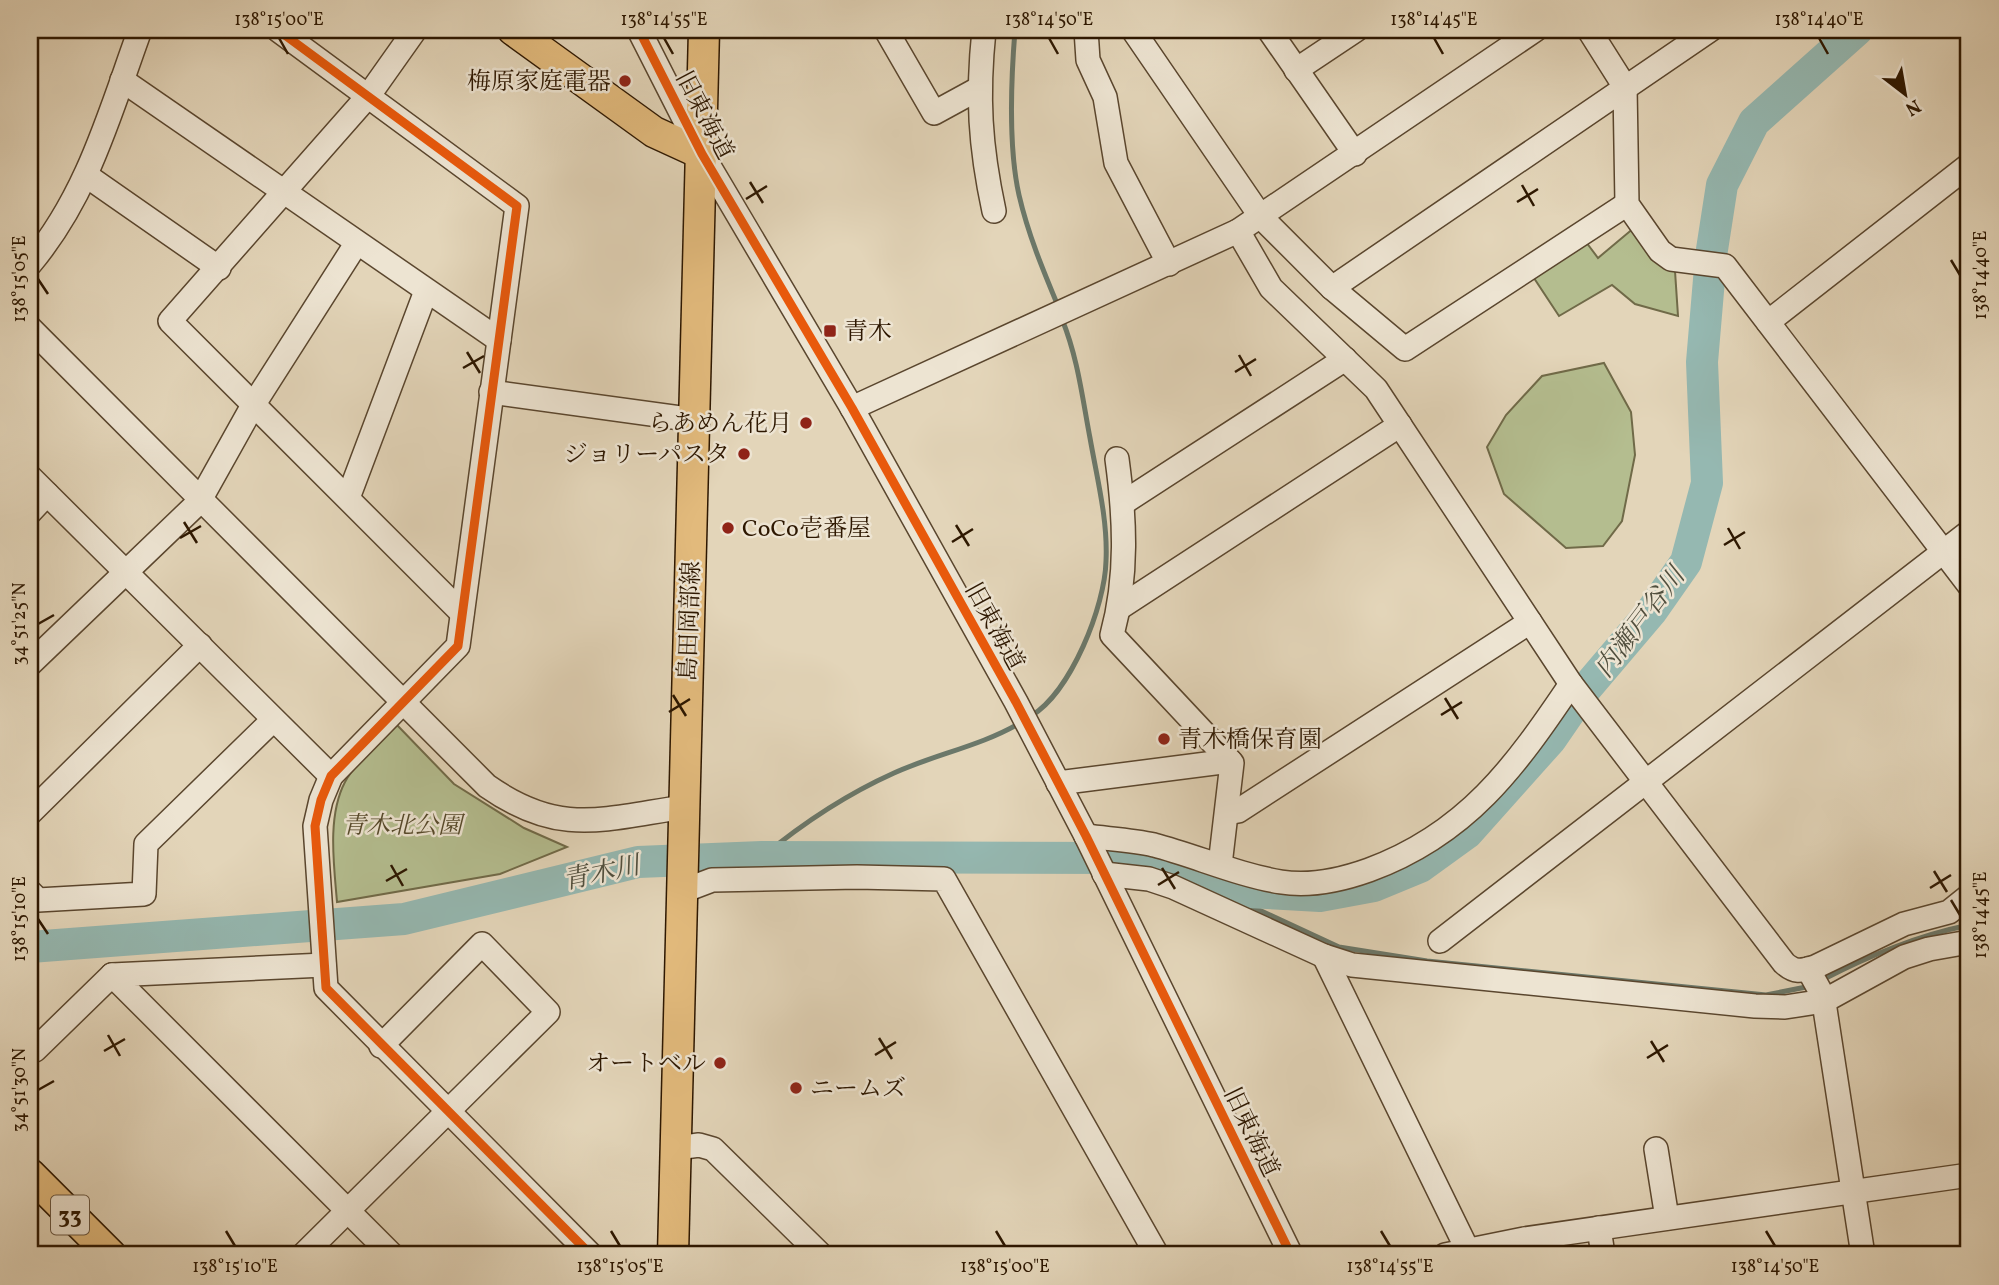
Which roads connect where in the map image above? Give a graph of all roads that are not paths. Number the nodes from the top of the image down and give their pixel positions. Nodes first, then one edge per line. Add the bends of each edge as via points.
1 (140, 30) edge
2 (278, 30) edge
3 (415, 30) edge
4 (513, 30) edge
5 (639, 30) edge
6 (704, 30) edge
7 (886, 30) edge
8 (984, 30) edge
9 (1086, 30) edge
10 (1133, 30) edge
11 (1269, 30) edge
12 (1356, 30) edge
13 (1535, 30) edge
14 (1589, 30) edge
15 (1710, 30) edge
16 (1296, 70) junction
17 (122, 80) junction
18 (1625, 87) junction
19 (978, 89) junction
20 (369, 95) junction
21 (702, 154) junction
22 (1354, 154) junction
23 (1969, 165) edge
24 (87, 176) junction
25 (286, 194) junction
26 (1627, 204) junction
27 (993, 211) dead end
28 (1261, 217) junction
29 (1238, 231) junction
30 (356, 244) junction
31 (30, 264) edge
32 (1169, 264) junction
33 (219, 268) junction
34 (1332, 288) junction
35 (426, 291) junction
36 (1768, 322) junction
37 (30, 328) edge
38 (499, 340) junction
39 (1345, 359) junction
40 (491, 392) junction
41 (253, 407) junction
42 (852, 408) junction
43 (695, 420) junction
44 (1400, 425) junction
45 (1117, 458) dead end
46 (30, 477) edge
47 (47, 494) junction
48 (201, 498) junction
49 (348, 498) junction
50 (1123, 503) junction
51 (30, 512) edge
52 (1969, 531) edge
53 (1943, 552) junction
54 (127, 570) junction
55 (1969, 585) edge
56 (1119, 608) junction
57 (462, 613) junction
58 (1530, 622) junction
59 (200, 645) junction
60 (30, 664) edge
61 (1571, 684) junction
62 (403, 699) junction
63 (273, 720) junction
64 (1230, 761) junction
65 (331, 776) junction
66 (1644, 782) junction
67 (1058, 783) junction
68 (684, 807) junction
69 (30, 813) edge
70 (1227, 813) junction
71 (1086, 836) junction
72 (1220, 865) junction
73 (1104, 874) junction
74 (683, 888) junction
75 (30, 892) edge
76 (1969, 897) edge
77 (1440, 941) dead end
78 (1969, 942) edge
79 (323, 954) junction
80 (1324, 956) junction
81 (1808, 969) junction
82 (112, 975) junction
83 (1824, 999) junction
84 (30, 1045) edge
85 (381, 1046) junction
86 (446, 1111) junction
87 (677, 1148) junction
88 (1656, 1149) dead end
89 (30, 1174) edge
90 (1969, 1175) edge
91 (1854, 1191) junction
92 (348, 1210) junction
93 (1667, 1218) junction
94 (1599, 1228) junction
95 (1461, 1253) edge
96 (111, 1255) edge
97 (303, 1255) edge
98 (392, 1255) edge
99 (588, 1255) edge
100 (674, 1255) edge
101 (821, 1255) edge
102 (1157, 1255) edge
103 (1291, 1255) edge
104 (1603, 1255) edge
105 (1863, 1255) edge

1 - 17 street
2 - 20 street
3 - 20 street
4 - 21 main road via 654,132
5 - 21 street, 旧東海道
6 - 21 main road, 島田岡部線
7 - 19 street via 934,113
8 - 19 street
9 - 32 street via 1088,60 1105,97 1116,163
10 - 28 street
11 - 16 street
12 - 16 street
13 - 22 street
14 - 18 street
15 - 18 street
16 - 22 street
17 - 24 street
17 - 25 street
18 - 26 street
18 - 34 street
19 - 27 street via 983,159
20 - 25 street
20 - 38 street via 517,206
21 - 42 street, 旧東海道
21 - 43 main road, 島田岡部線
22 - 28 street
23 - 36 street
24 - 31 street via 62,222
24 - 33 street
25 - 30 street
25 - 33 street
26 - 34 street via 1405,349
26 - 36 street via 1660,251 1671,259 1725,266
28 - 29 street
28 - 34 street
29 - 32 street
29 - 39 street via 1271,288
30 - 35 street
30 - 41 street
32 - 42 street
33 - 41 street via 170,321
35 - 38 street
35 - 49 street
36 - 53 street
37 - 48 street
38 - 40 street
39 - 44 street via 1376,389
39 - 50 street
40 - 43 street
40 - 57 street
41 - 48 street
41 - 49 street
42 - 67 street, 旧東海道
43 - 68 main road, 島田岡部線
44 - 56 street
44 - 58 street
45 - 50 street
46 - 47 street
47 - 51 street
47 - 54 street
48 - 54 street
48 - 62 street
49 - 57 street
50 - 56 street
52 - 53 street
53 - 55 street
53 - 66 street
54 - 59 street
54 - 60 street
56 - 64 street via 1112,635
57 - 62 street via 458,646
58 - 61 street
58 - 70 street via 1238,811
59 - 63 street
59 - 69 street
61 - 66 street
61 - 72 street via 1481,801 1433,841 1346,878 1308,884 1280,882
62 - 65 street
62 - 68 street via 487,786 538,815 588,821
63 - 65 street
63 - 75 street via 146,844 145,894 38,900
64 - 67 street
64 - 70 street
65 - 79 street via 315,826
66 - 77 street
66 - 81 street via 1784,963 1793,970
67 - 71 street, 旧東海道
68 - 74 main road, 島田岡部線
70 - 72 street
71 - 72 street via 1152,845
71 - 73 street, 旧東海道
73 - 80 street via 1149,879
73 - 103 street, 旧東海道
74 - 87 main road, 島田岡部線
74 - 102 street via 712,880 944,879
76 - 81 street via 1949,912 1903,924
78 - 83 street via 1903,957
79 - 82 street
79 - 85 street via 326,988
80 - 83 street via 1376,968 1755,1006 1785,1007
80 - 95 street
81 - 83 street
82 - 84 street via 35,1050
82 - 92 street
83 - 91 street
85 - 86 street
85 - 86 street via 482,944 548,1012
86 - 92 street
86 - 99 street
87 - 100 main road, 島田岡部線
87 - 101 street via 699,1145 713,1149
88 - 93 street
89 - 96 main road, 33
90 - 91 street
91 - 93 street
91 - 105 street
92 - 97 street
92 - 98 street
93 - 94 street
94 - 95 street
94 - 104 street

